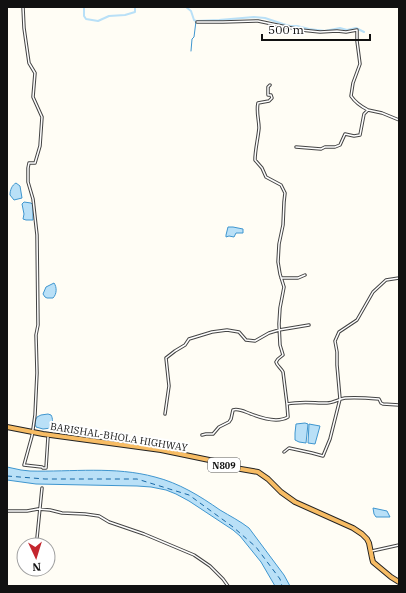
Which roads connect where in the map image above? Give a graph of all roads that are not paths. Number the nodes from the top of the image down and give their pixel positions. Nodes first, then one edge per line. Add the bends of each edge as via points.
1 (23, 7) edge
2 (197, 22) dead end
3 (270, 85) dead end
4 (368, 110) junction
5 (399, 120) edge
6 (296, 147) dead end
7 (305, 275) dead end
8 (281, 278) junction
9 (399, 278) edge
10 (309, 326) dead end
11 (279, 330) junction
12 (340, 399) junction
13 (287, 404) junction
14 (399, 405) edge
15 (165, 414) dead end
16 (7, 427) edge
17 (33, 432) junction
18 (49, 435) junction
19 (202, 435) dead end
20 (284, 452) dead end
21 (42, 488) dead end
22 (40, 509) junction
23 (7, 511) edge
24 (37, 537) edge
25 (399, 545) edge
26 (370, 551) junction
27 (399, 582) edge
28 (228, 586) edge

1 - 17 street via 29,62 35,73 33,97 42,117 40,146 35,163 29,163 28,168 37,240 38,326
2 - 4 street via 258,20 320,32 358,30 360,64 351,96
3 - 8 street via 268,95 271,95 271,99 258,103 256,111 259,128 255,160 266,177 281,185 284,193 283,225 278,254
4 - 5 street
4 - 6 street via 364,114 360,135 344,134 340,145 335,147
7 - 8 street via 298,278
8 - 11 street via 284,287
9 - 12 street via 386,280 373,292 357,320 339,332 336,341
10 - 11 street
11 - 13 street via 283,355 276,362 283,372
11 - 15 street via 255,341 246,340 239,332 227,330 189,339 185,345 166,358 169,386
12 - 13 street via 326,403
12 - 14 street via 377,398 383,404
12 - 20 street via 323,456 289,448
13 - 19 street via 288,417 285,419 272,420 234,409 229,422 213,434
16 - 17 highway, BARISHAL-BHOLA HIGHWAY / N809
17 - 18 highway, BARISHAL-BHOLA HIGHWAY / N809
17 - 18 street via 25,466 46,468
18 - 26 highway, BARISHAL-BHOLA HIGHWAY / N809 via 161,450 258,472 295,502 362,534 367,539
21 - 22 street
22 - 23 street
22 - 24 street
22 - 28 street via 99,516 144,534 194,555 210,566
25 - 26 street
26 - 27 highway, BARISHAL-BHOLA HIGHWAY / N809 via 373,562

